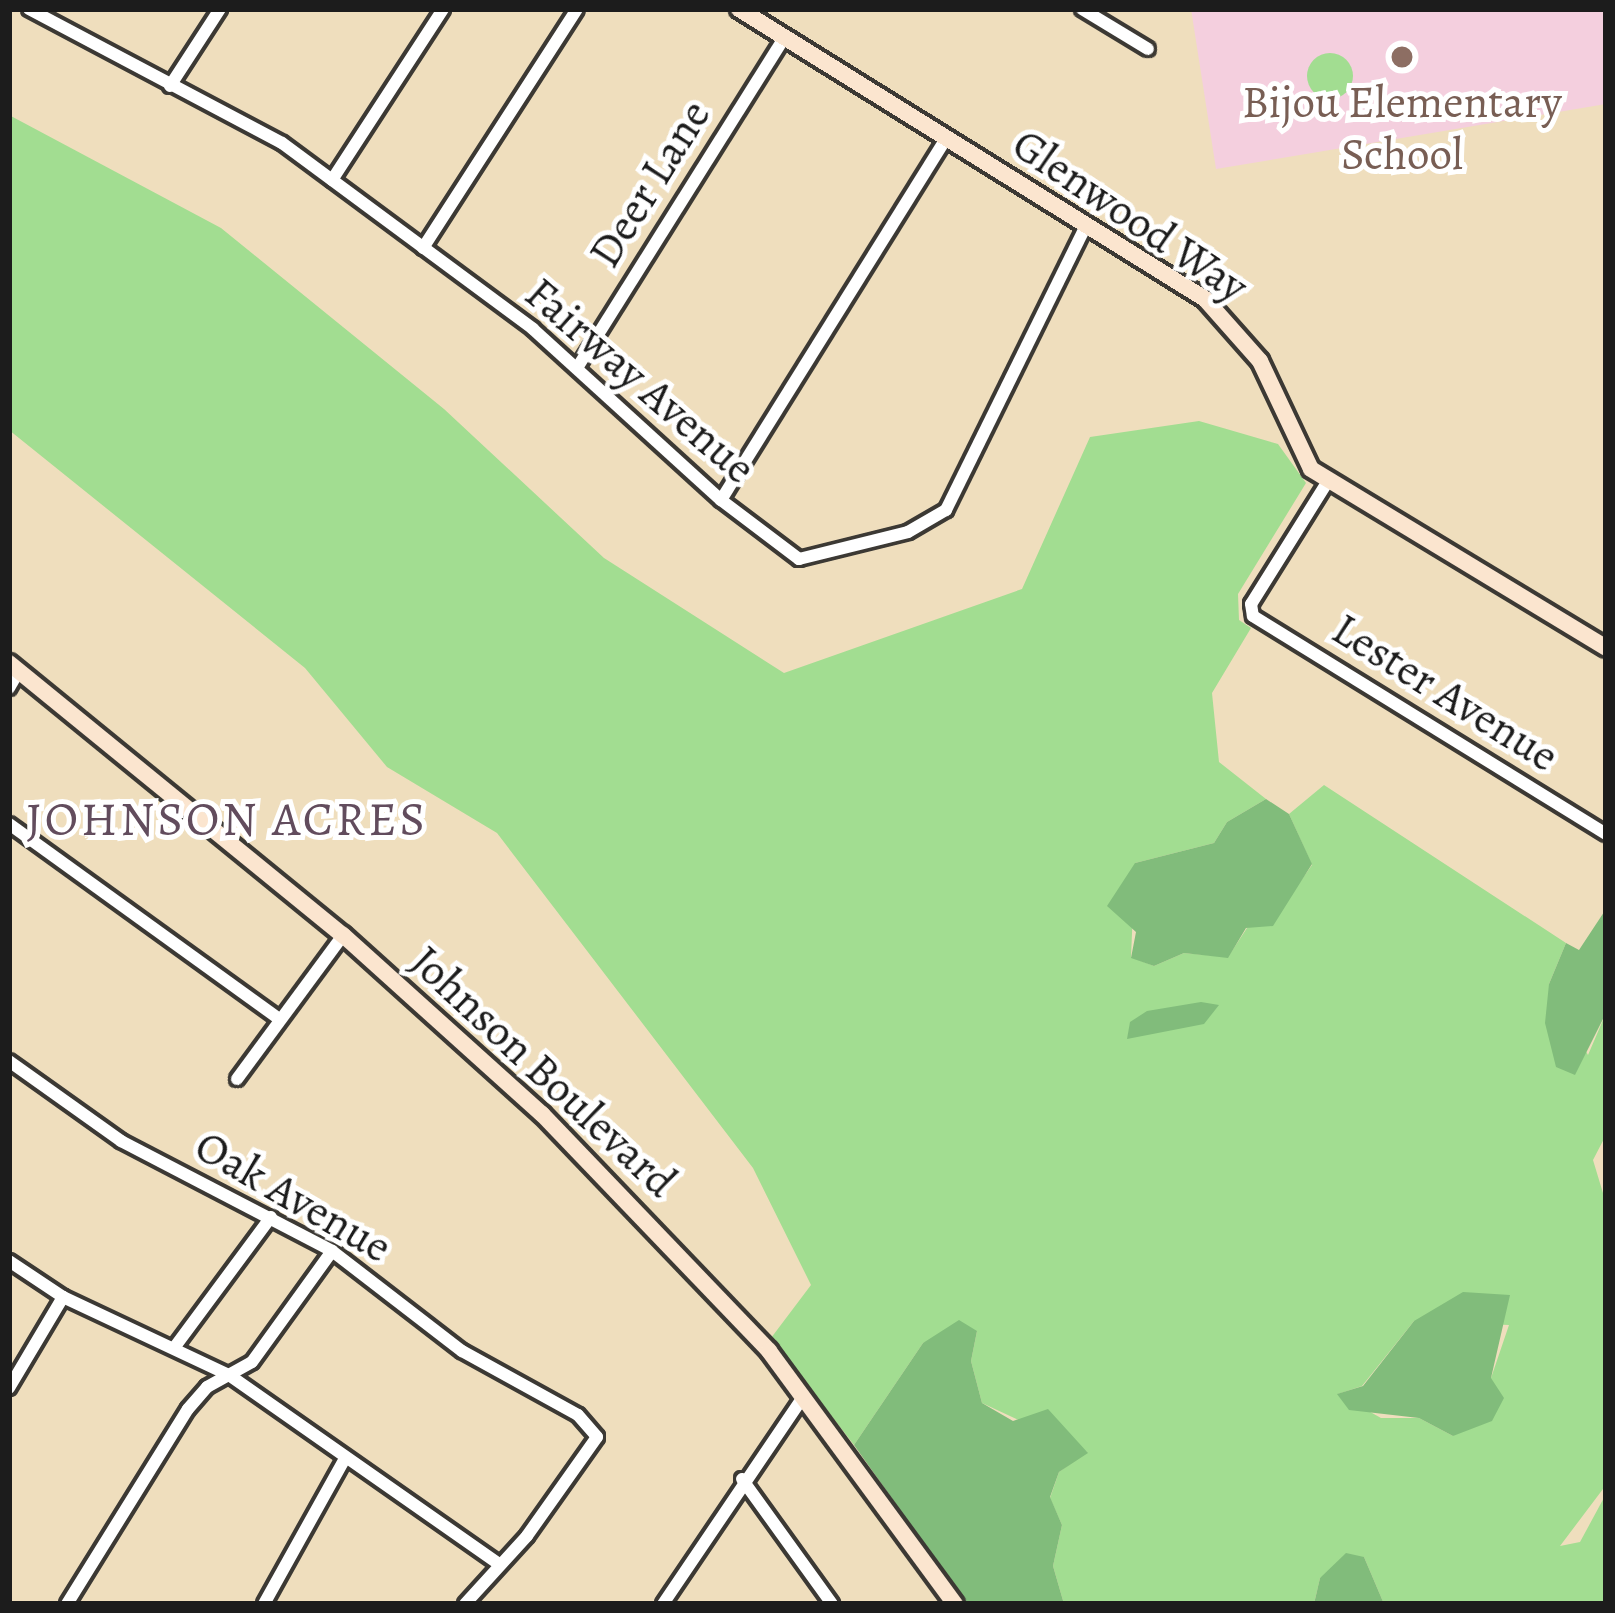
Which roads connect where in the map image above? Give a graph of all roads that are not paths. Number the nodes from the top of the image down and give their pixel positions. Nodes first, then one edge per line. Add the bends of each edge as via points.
1 (29, 9) edge
2 (220, 9) edge
3 (442, 9) edge
4 (577, 9) edge
5 (739, 9) edge
6 (1082, 9) edge
7 (784, 38) junction
8 (1148, 49) dead end
9 (170, 86) junction
10 (946, 138) junction
11 (332, 180) junction
12 (1086, 225) junction
13 (423, 248) junction
14 (577, 368) junction
15 (1328, 481) junction
16 (721, 500) junction
17 (1606, 648) edge
18 (14, 667) edge
19 (9, 688) edge
20 (9, 824) edge
21 (1606, 834) edge
22 (343, 935) junction
23 (279, 1019) junction
24 (9, 1061) edge
25 (237, 1079) dead end
26 (271, 1217) junction
27 (332, 1251) junction
28 (9, 1261) edge
29 (63, 1297) junction
30 (174, 1348) junction
31 (230, 1376) junction
32 (9, 1388) edge
33 (803, 1397) junction
34 (343, 1462) junction
35 (742, 1479) junction
36 (499, 1564) junction
37 (67, 1604) edge
38 (264, 1604) edge
39 (465, 1604) edge
40 (663, 1604) edge
41 (832, 1604) edge
42 (955, 1604) edge

1 - 9 street, Fairway Avenue
2 - 9 street
3 - 11 street
4 - 13 street
5 - 7 street, Glenwood Way
6 - 8 street
7 - 10 street, Glenwood Way
7 - 14 street, Deer Lane
9 - 11 street, Fairway Avenue via 261,130
10 - 12 street, Glenwood Way
10 - 16 street
11 - 13 street, Fairway Avenue
12 - 15 street, Glenwood Way via 1227,318 1259,361 1300,457
12 - 16 street, Fairway Avenue via 955,499 932,520 799,559
13 - 14 street, Fairway Avenue
14 - 16 street, Fairway Avenue
15 - 17 street, Glenwood Way
15 - 21 street, Lester Avenue via 1250,611
18 - 19 street
18 - 22 street, Johnson Boulevard
20 - 23 street
22 - 23 street
22 - 33 street, Johnson Boulevard via 542,1114 705,1276
23 - 25 street
24 - 26 street, Oak Avenue via 121,1142
26 - 27 street, Oak Avenue
26 - 30 street
27 - 31 street via 252,1362
27 - 36 street, Oak Avenue via 462,1351 578,1415 597,1437
28 - 29 street
29 - 30 street
29 - 32 street
30 - 31 street
31 - 34 street
31 - 37 street via 188,1409
33 - 35 street
33 - 42 street, Johnson Boulevard
34 - 36 street
34 - 38 street
35 - 40 street
35 - 41 street
36 - 39 street

